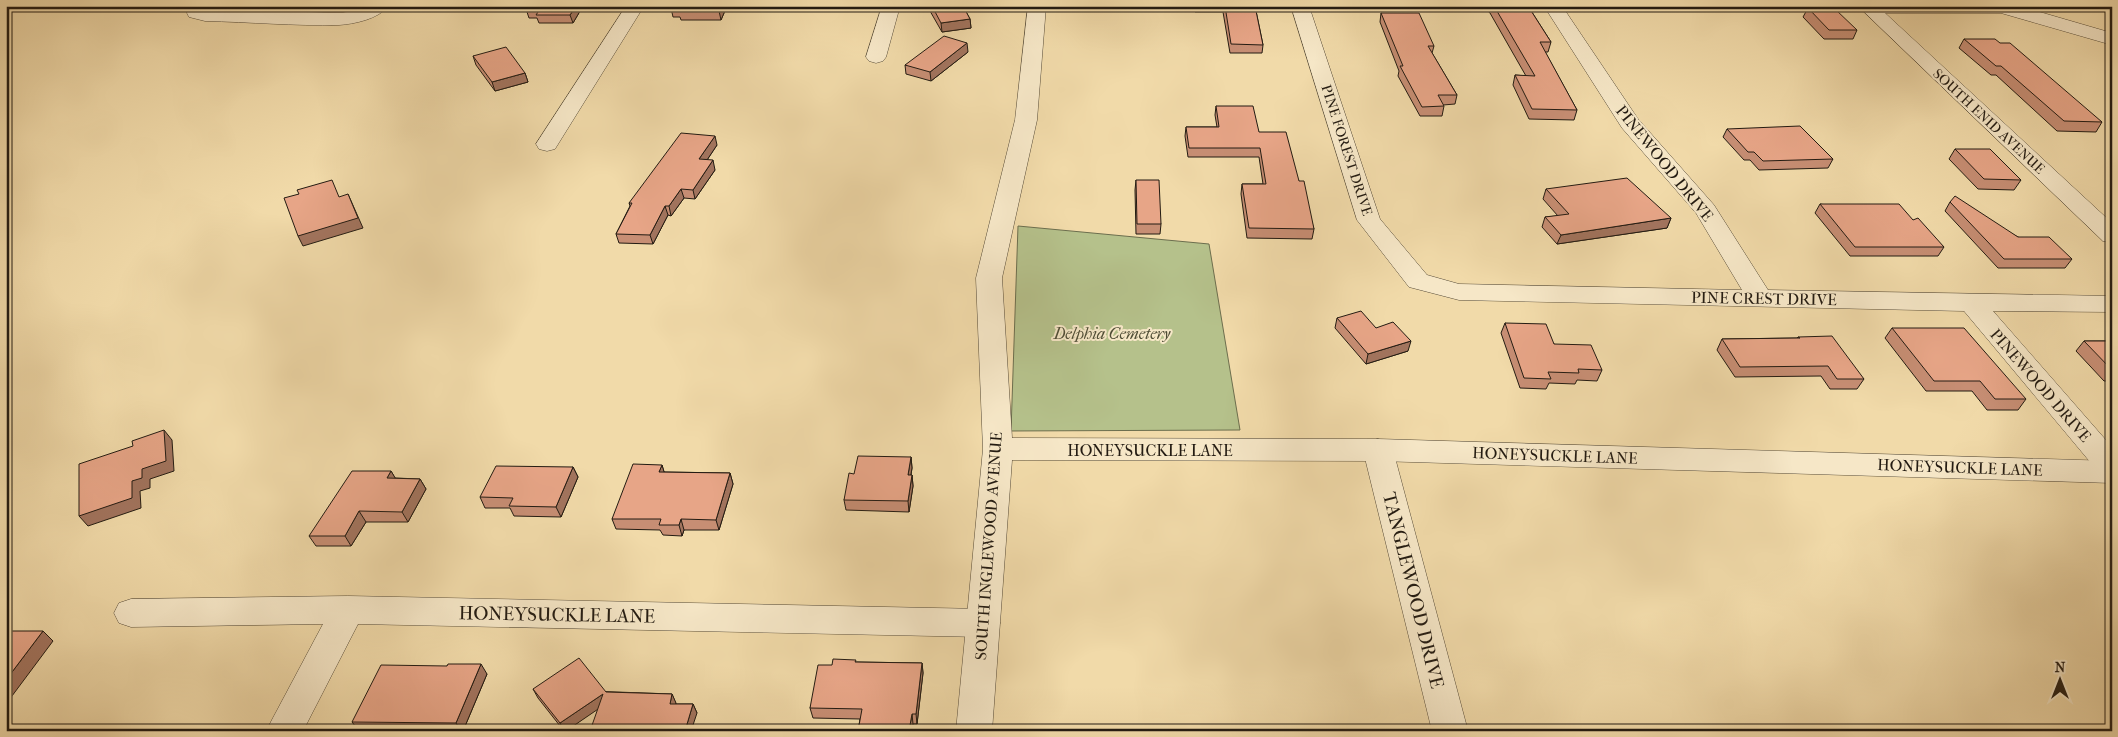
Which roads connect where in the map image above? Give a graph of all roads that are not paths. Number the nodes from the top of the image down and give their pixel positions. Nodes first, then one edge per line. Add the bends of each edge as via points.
1 (196, 6) edge
2 (379, 6) edge
3 (635, 6) edge
4 (891, 6) edge
5 (1037, 6) edge
6 (1300, 6) edge
7 (1553, 6) edge
8 (1868, 7) edge
9 (2112, 39) edge
10 (876, 57) dead end
11 (547, 144) dead end
12 (2112, 236) edge
13 (1418, 281) joint
14 (1759, 297) junction
15 (1971, 303) junction
16 (2112, 304) edge
17 (998, 450) junction
18 (1378, 450) junction
19 (2112, 467) edge
20 (2112, 472) edge
21 (348, 610) junction
22 (131, 613) dead end
23 (983, 623) junction
24 (284, 731) edge
25 (974, 731) edge
26 (1450, 731) edge

1 - 2 street via 196,13 205,15 340,19 359,16
3 - 11 street
4 - 10 street
5 - 17 street, SOUTH INGLEWOOD AVENUE via 1026,120 989,278
6 - 13 street, PINE FOREST DRIVE via 1369,220
7 - 14 street, PINEWOOD DRIVE via 1630,124 1706,210
8 - 9 street via 2002,7
8 - 12 street, SOUTH ENID AVENUE
13 - 14 street, PINE CREST DRIVE via 1459,292
14 - 15 street, PINE CREST DRIVE
15 - 16 street, PINE CREST DRIVE
15 - 19 street, PINEWOOD DRIVE
17 - 18 street, HONEYSUCKLE LANE
17 - 23 street, SOUTH INGLEWOOD AVENUE
18 - 20 street, HONEYSUCKLE LANE
18 - 26 street, TANGLEWOOD DRIVE
21 - 22 street, HONEYSUCKLE LANE
21 - 23 street, HONEYSUCKLE LANE
21 - 24 street
23 - 25 street, SOUTH INGLEWOOD AVENUE

